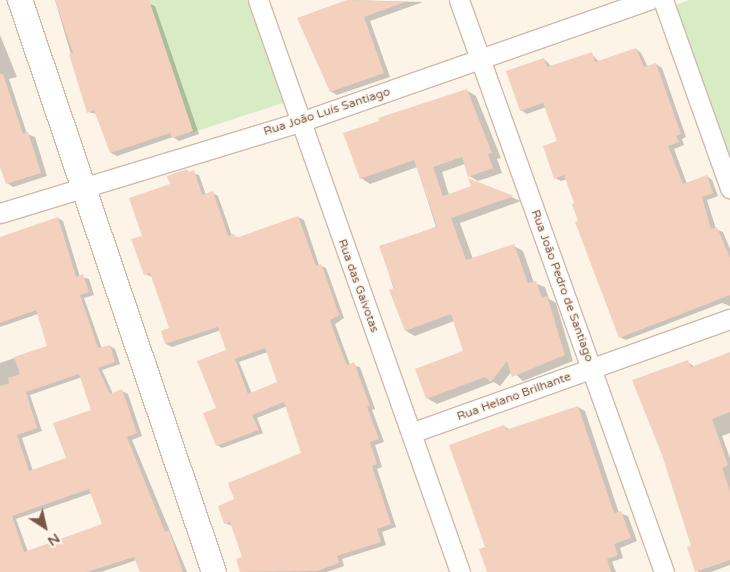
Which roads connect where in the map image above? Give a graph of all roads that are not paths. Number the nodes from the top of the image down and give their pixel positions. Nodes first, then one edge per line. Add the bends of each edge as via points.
1 (20, 0) edge
2 (258, 0) edge
3 (459, 0) edge
4 (649, 0) edge
5 (663, 0) edge
6 (482, 60) junction
7 (300, 122) junction
8 (82, 186) junction
9 (730, 188) edge
10 (0, 213) edge
11 (730, 320) edge
12 (592, 369) junction
13 (411, 433) junction
14 (214, 572) edge
15 (460, 572) edge
16 (664, 572) edge

1 - 8 street
2 - 7 street, Rua das Gaivotas
3 - 6 street, Rua João Pedro de Santiago
4 - 6 street, Rua João Luís Santiago
5 - 9 street
6 - 7 street, Rua João Luís Santiago
6 - 12 street, Rua João Pedro de Santiago
7 - 8 street, Rua João Luís Santiago
7 - 13 street, Rua das Gaivotas
8 - 10 street, Rua João Luís Santiago
8 - 14 street
11 - 12 street, Rua Helano Brilhante
12 - 13 street, Rua Helano Brilhante
12 - 16 street, Rua João Pedro de Santiago
13 - 15 street, Rua das Gaivotas

